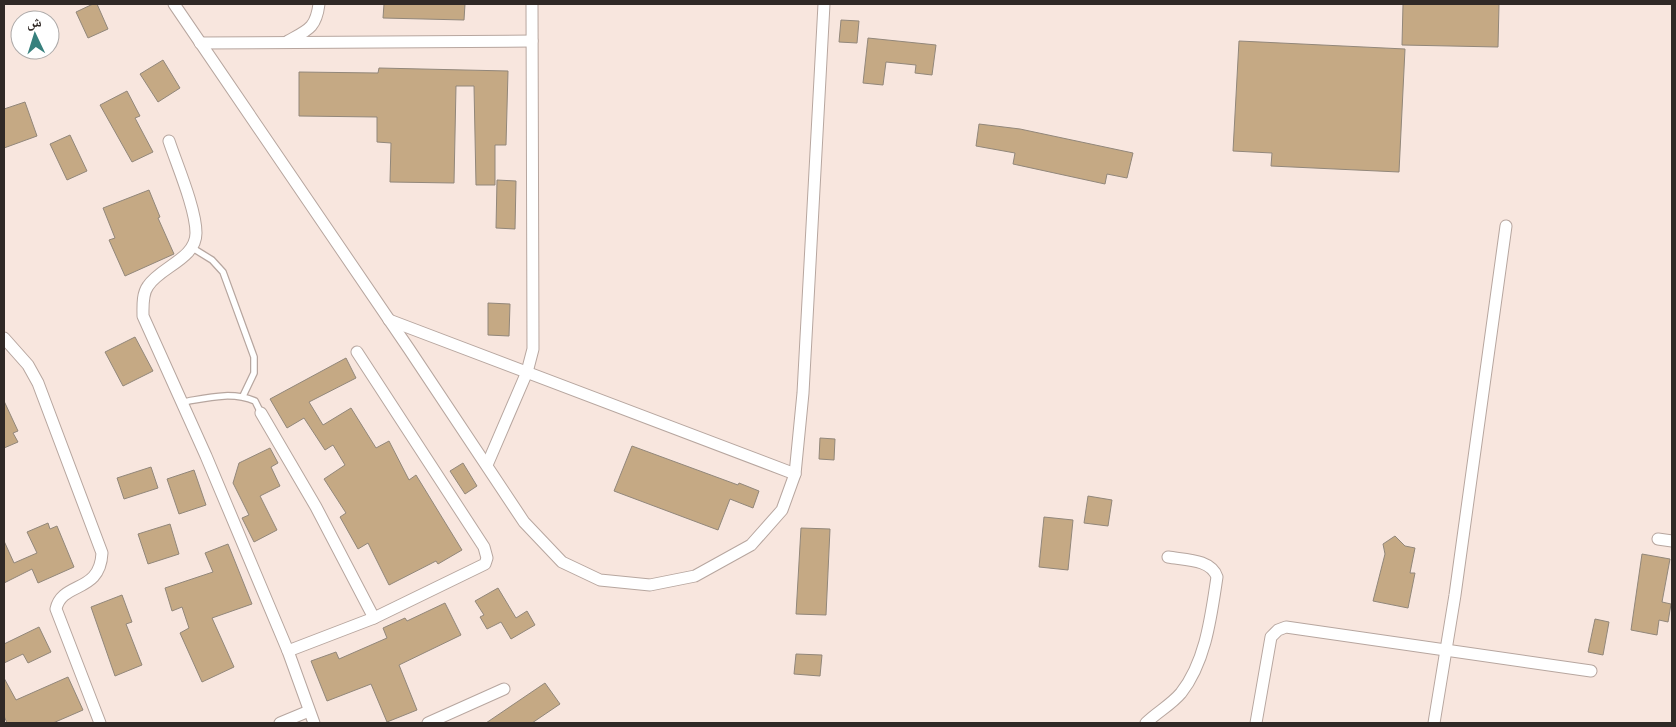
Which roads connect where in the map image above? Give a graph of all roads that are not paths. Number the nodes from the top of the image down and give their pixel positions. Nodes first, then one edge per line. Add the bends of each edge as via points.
1 (174, 4) edge
2 (319, 4) edge
3 (532, 4) edge
4 (824, 4) edge
5 (532, 41) junction
6 (200, 43) junction
7 (284, 43) junction
8 (169, 141) dead end
9 (1506, 226) dead end
10 (191, 247) junction
11 (389, 320) junction
12 (4, 338) edge
13 (357, 352) dead end
14 (527, 372) junction
15 (243, 396) junction
16 (183, 402) junction
17 (261, 412) joint
18 (487, 465) junction
19 (795, 474) junction
20 (1658, 539) dead end
21 (1672, 541) edge
22 (1168, 557) dead end
23 (374, 618) junction
24 (1445, 649) junction
25 (288, 651) junction
26 (1591, 671) dead end
27 (504, 690) dead end
28 (309, 710) junction
29 (100, 723) edge
30 (280, 723) edge
31 (314, 723) edge
32 (428, 723) edge
33 (1146, 723) edge
34 (1256, 723) edge
35 (1434, 723) edge

1 - 6 street
2 - 7 street via 313,26
3 - 5 street
4 - 19 street
5 - 7 street
5 - 14 street via 533,349
6 - 7 street
6 - 11 street
8 - 10 street via 193,216 196,233
9 - 24 street
10 - 15 lane via 212,260 223,272 254,357 254,373
10 - 16 street via 148,286 143,303 143,316 149,332
11 - 14 street
11 - 18 street
12 - 29 street via 28,365 38,383 102,553 97,574 63,596 56,609
13 - 23 street via 486,552 485,564 479,568
14 - 18 street
14 - 19 street
15 - 16 lane via 217,396
15 - 17 lane via 255,401
16 - 25 street
17 - 23 street via 316,507
18 - 19 street via 524,522 562,562 600,580 650,585 695,576 751,545 782,510
20 - 21 street
22 - 33 street via 1208,565 1217,577 1206,638 1189,681 1175,700
23 - 25 street
24 - 26 street
24 - 34 street via 1286,627 1278,630 1268,647
24 - 35 street
25 - 28 street
27 - 32 street
28 - 30 street
28 - 31 street

